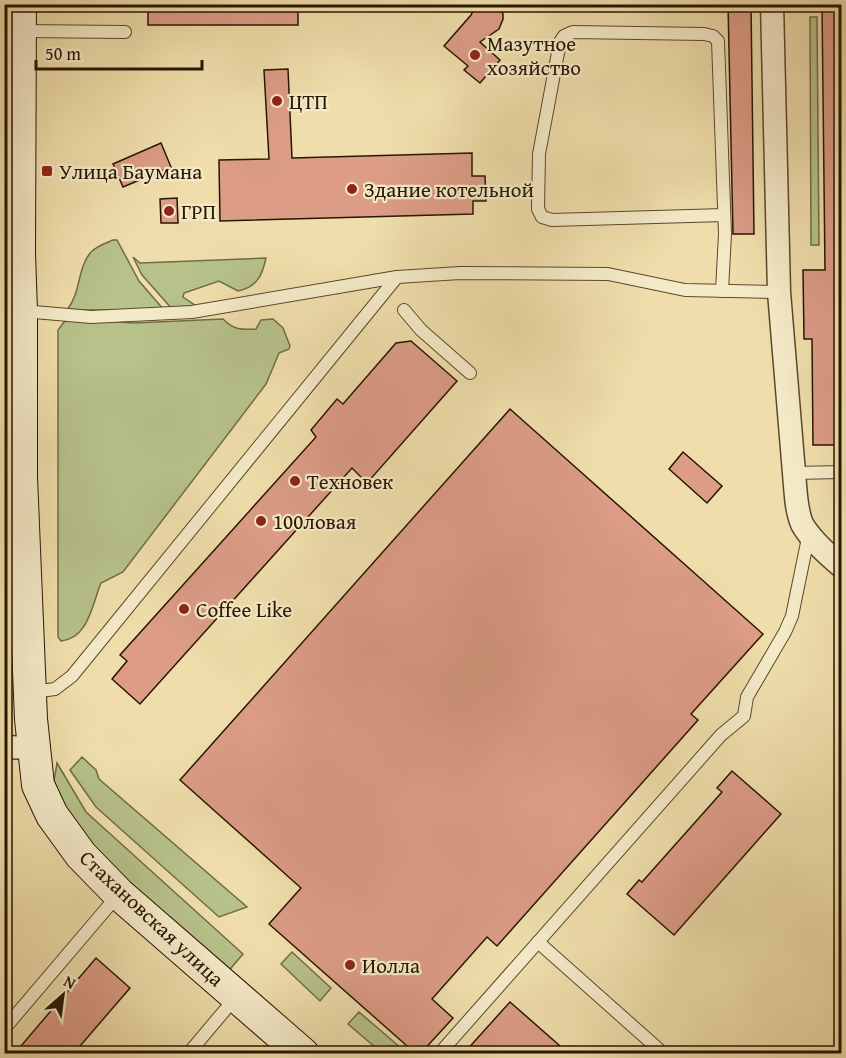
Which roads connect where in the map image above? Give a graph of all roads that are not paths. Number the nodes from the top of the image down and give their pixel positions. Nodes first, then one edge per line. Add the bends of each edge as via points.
1 (772, 4) edge
2 (20, 18) edge
3 (125, 32) dead end
4 (12, 184) edge
5 (724, 214) junction
6 (398, 277) junction
7 (722, 291) junction
8 (779, 292) junction
9 (404, 310) dead end
10 (21, 311) junction
11 (470, 373) dead end
12 (842, 472) edge
13 (793, 473) junction
14 (809, 532) junction
15 (842, 567) edge
16 (31, 692) junction
17 (19, 748) edge
18 (119, 894) junction
19 (538, 942) junction
20 (237, 996) junction
21 (4, 1029) edge
22 (188, 1053) edge
23 (303, 1053) edge
24 (439, 1053) edge
25 (664, 1053) edge

1 - 8 street
2 - 3 lane
2 - 4 main road, Стахановская улица
4 - 10 main road, Стахановская улица
5 - 5 lane via 552,220 542,217 538,209 539,154 564,36 573,32 704,34 718,41
5 - 7 lane
6 - 7 lane via 460,273 608,274 669,288
6 - 10 lane via 192,312 91,316
6 - 16 lane via 72,676 56,689
7 - 8 lane
8 - 13 street
9 - 11 lane
10 - 16 main road, Стахановская улица via 21,477
12 - 13 lane
13 - 14 street via 799,513
14 - 15 street
14 - 19 lane via 792,616 747,697 744,716 722,735
16 - 17 main road, Стахановская улица
17 - 18 main road, Стахановская улица via 52,815 81,855
18 - 20 main road, Стахановская улица
18 - 21 lane
19 - 24 lane
19 - 25 lane
20 - 22 lane
20 - 23 main road, Стахановская улица

